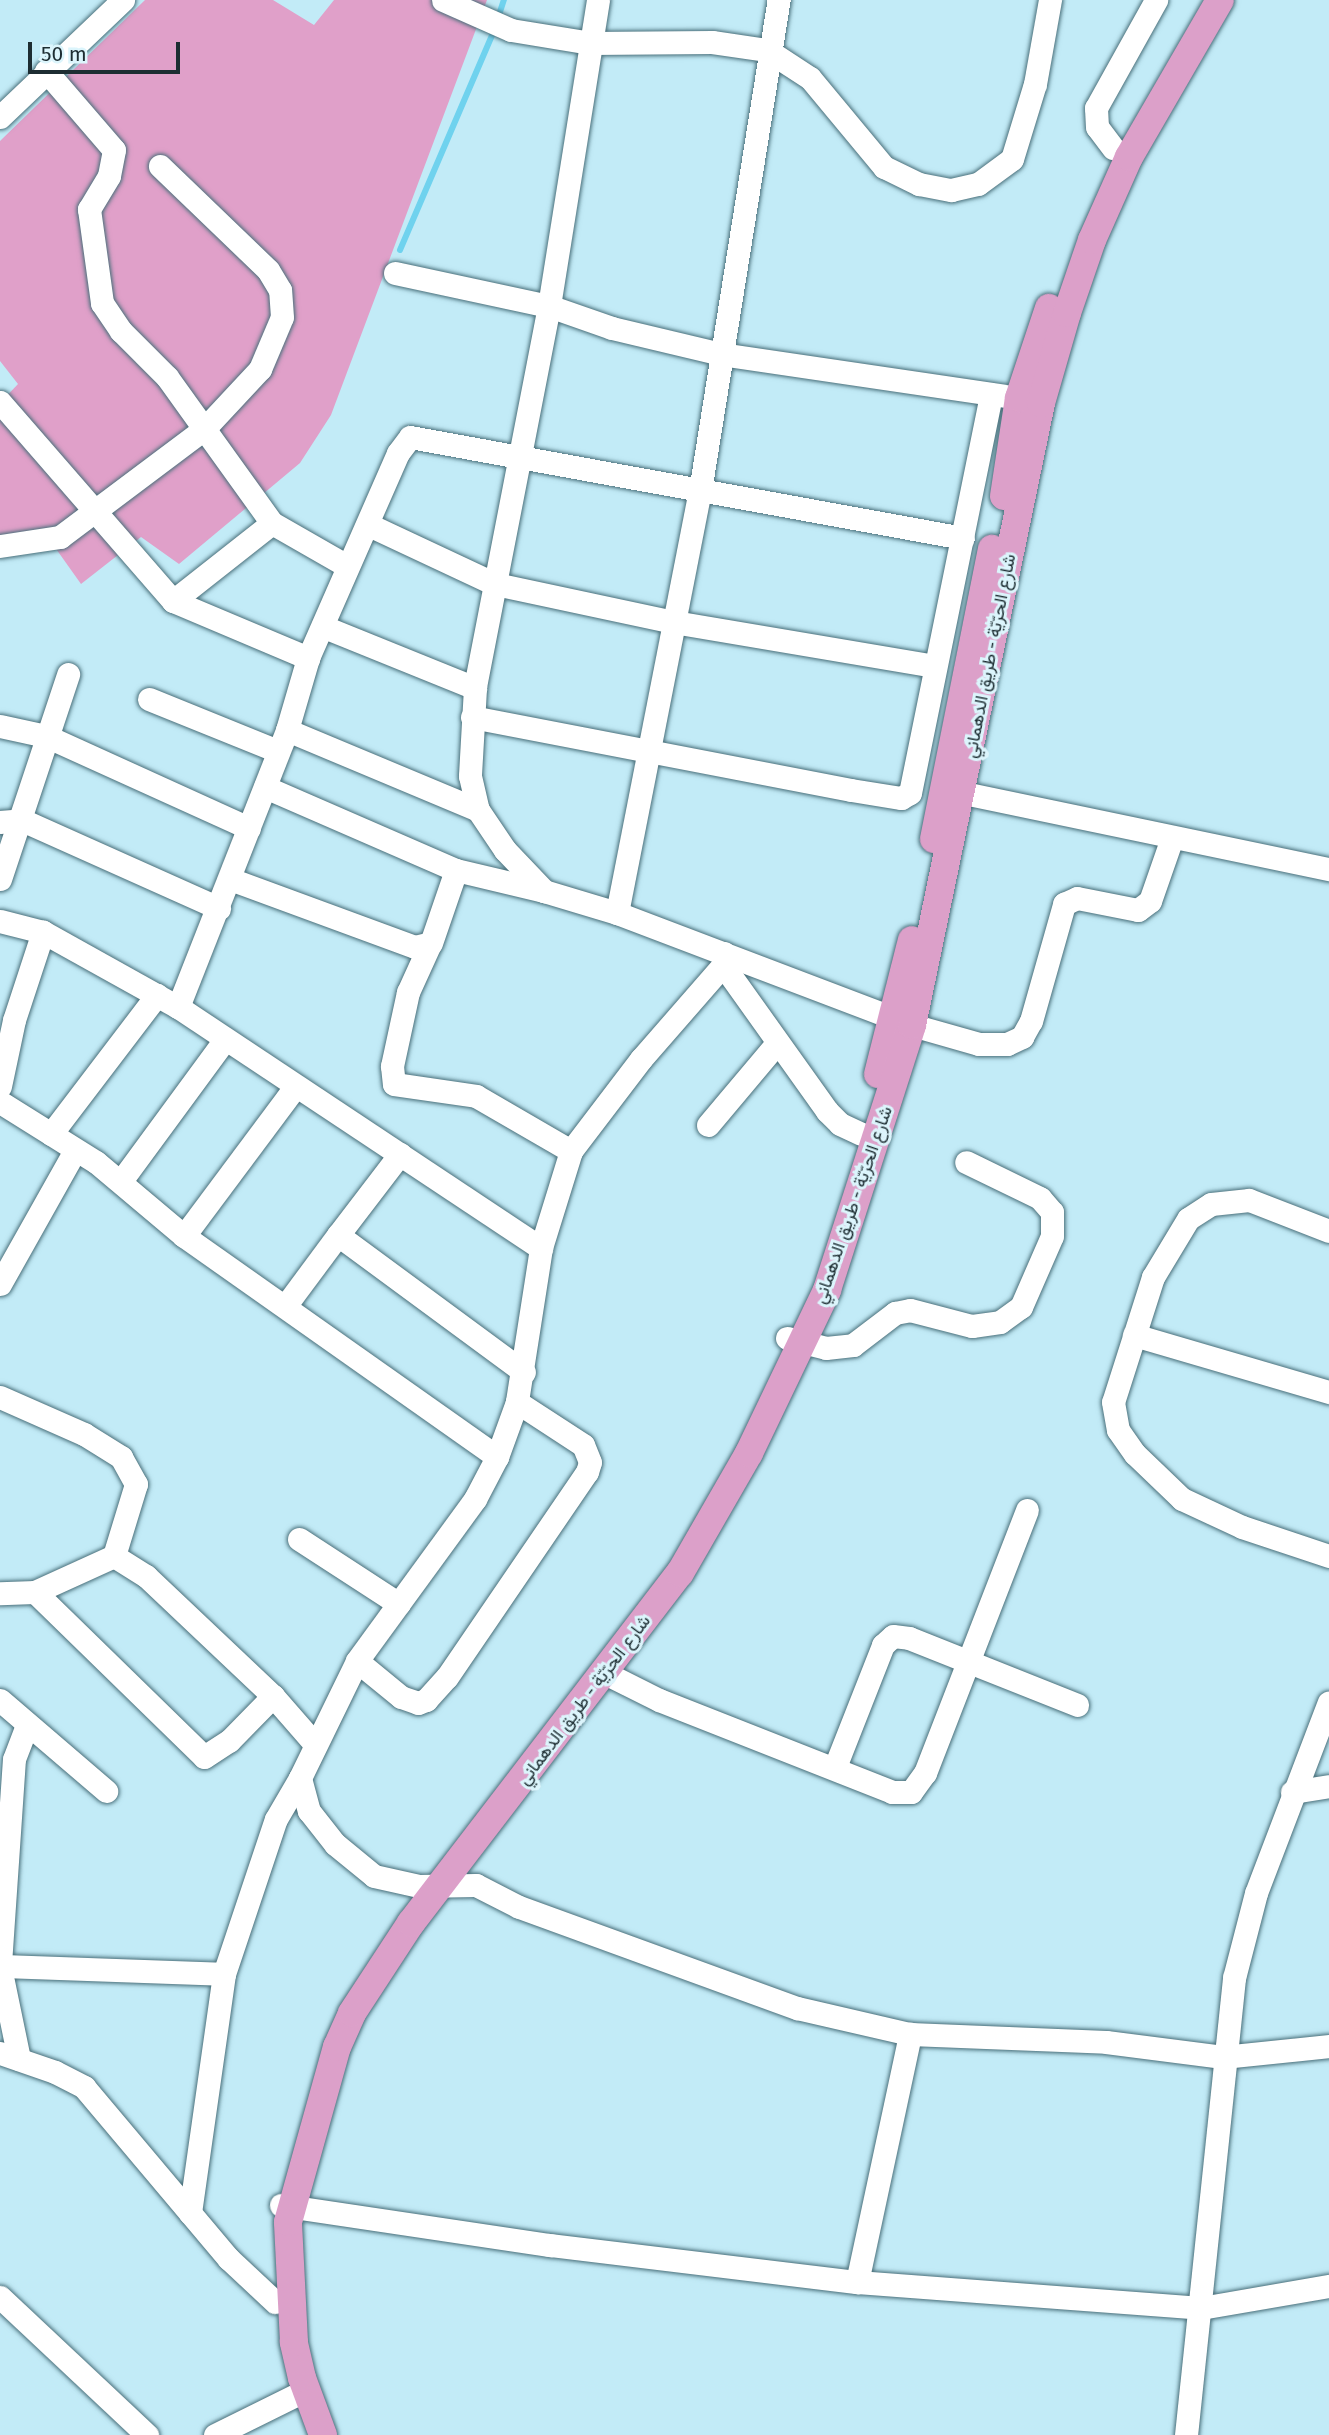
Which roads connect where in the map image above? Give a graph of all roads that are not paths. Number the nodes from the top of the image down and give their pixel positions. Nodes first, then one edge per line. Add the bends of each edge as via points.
1 (123, 0) edge
2 (443, 0) edge
3 (597, 0) edge
4 (779, 0) edge
5 (1050, 0) edge
6 (1156, 0) edge
7 (1196, 0) edge
8 (1220, 0) edge
9 (590, 43) junction
10 (767, 50) junction
11 (46, 71) junction
12 (0, 117) edge
13 (1114, 148) junction
14 (160, 166) dead end
15 (395, 273) dead end
16 (548, 306) junction
17 (721, 354) junction
18 (990, 394) junction
19 (1030, 401) junction
20 (0, 402) edge
21 (205, 428) junction
22 (518, 459) junction
23 (700, 491) junction
24 (96, 511) junction
25 (272, 523) junction
26 (369, 525) junction
27 (963, 538) junction
28 (0, 546) edge
29 (347, 566) junction
30 (495, 584) junction
31 (173, 601) junction
32 (674, 622) junction
33 (324, 627) junction
34 (308, 658) junction
35 (934, 666) junction
36 (68, 674) dead end
37 (475, 688) junction
38 (149, 699) dead end
39 (472, 717) junction
40 (0, 726) edge
41 (46, 736) junction
42 (283, 741) junction
43 (651, 752) junction
44 (265, 787) junction
45 (953, 791) junction
46 (478, 810) junction
47 (11, 821) edge
48 (249, 828) junction
49 (1172, 838) junction
50 (1329, 869) edge
51 (456, 870) junction
52 (0, 879) edge
53 (230, 879) junction
54 (544, 891) junction
55 (219, 908) junction
56 (617, 913) junction
57 (0, 920) edge
58 (43, 932) junction
59 (429, 946) junction
60 (724, 959) junction
61 (157, 995) junction
62 (178, 1007) junction
63 (902, 1020) junction
64 (225, 1041) junction
65 (777, 1043) junction
66 (0, 1086) edge
67 (295, 1087) junction
68 (0, 1102) edge
69 (708, 1125) dead end
70 (51, 1134) junction
71 (861, 1134) junction
72 (571, 1151) junction
73 (74, 1152) junction
74 (400, 1154) junction
75 (966, 1162) dead end
76 (121, 1181) junction
77 (1329, 1231) edge
78 (338, 1235) junction
79 (184, 1236) junction
80 (541, 1248) junction
81 (0, 1283) edge
82 (286, 1305) junction
83 (1135, 1335) junction
84 (795, 1340) junction
85 (524, 1372) junction
86 (1329, 1392) edge
87 (0, 1397) edge
88 (517, 1402) junction
89 (497, 1457) junction
90 (1027, 1510) dead end
91 (299, 1539) dead end
92 (114, 1556) junction
93 (1329, 1556) edge
94 (0, 1592) edge
95 (35, 1592) junction
96 (399, 1604) junction
97 (969, 1660) junction
98 (357, 1661) junction
99 (605, 1673) junction
100 (273, 1696) junction
101 (0, 1700) edge
102 (1329, 1702) edge
103 (1077, 1705) dead end
104 (15, 1719) edge
105 (314, 1743) junction
106 (835, 1767) junction
107 (300, 1778) junction
108 (1329, 1786) edge
109 (106, 1791) dead end
110 (1292, 1792) junction
111 (5, 1802) edge
112 (3, 1875) edge
113 (428, 1886) junction
114 (0, 1970) edge
115 (224, 1974) junction
116 (910, 2034) junction
117 (1329, 2046) edge
118 (9, 2056) edge
119 (1223, 2057) junction
120 (287, 2206) junction
121 (190, 2213) junction
122 (857, 2282) junction
123 (1329, 2286) edge
124 (0, 2297) edge
125 (275, 2302) junction
126 (1201, 2308) junction
127 (301, 2394) junction
128 (147, 2435) edge
129 (215, 2435) edge
130 (309, 2435) edge
131 (323, 2435) edge
132 (1186, 2435) edge

1 - 11 street
2 - 9 street via 496,25
3 - 9 street
4 - 10 street
5 - 10 street via 1035,84 1012,159 978,184 951,190 919,184 884,167 810,78
6 - 13 street via 1096,108 1097,127
7 - 13 main road, شارع الحرّيّة - طريق الدهماني via 1139,95
8 - 19 main road, شارع الحرّيّة - طريق الدهماني via 1155,106 1097,228
9 - 10 street via 712,42
9 - 16 street
10 - 17 street
11 - 12 street
11 - 21 street via 114,150 109,176 89,209 102,303
13 - 19 main road, شارع الحرّيّة - طريق الدهماني via 1074,236
14 - 21 street via 268,270 280,290 282,317 260,369
15 - 16 street
16 - 17 street via 612,328
16 - 22 street
17 - 18 street
17 - 23 street
18 - 19 street
18 - 27 street
19 - 45 main road, شارع الحرّيّة - طريق الدهماني
20 - 24 street
21 - 24 street
21 - 25 street
22 - 23 street
22 - 26 street via 410,438 398,453
22 - 30 street
23 - 27 street
23 - 32 street
24 - 28 street via 60,537
24 - 31 street
25 - 29 street
25 - 31 street
26 - 29 street
26 - 30 street
27 - 35 street
29 - 33 street
30 - 32 street
30 - 37 street
31 - 34 street
32 - 35 street
32 - 43 street
33 - 34 street
33 - 37 street
34 - 42 street
35 - 43 street via 916,783 901,798
36 - 41 street
37 - 39 street
38 - 42 street
39 - 43 street
39 - 46 street via 470,776
40 - 41 street
41 - 47 street
41 - 48 street
42 - 44 street
42 - 46 street
43 - 56 street
44 - 48 street
44 - 51 street
45 - 49 street
45 - 63 main road, شارع الحرّيّة - طريق الدهماني
46 - 54 street via 505,850
47 - 52 street
47 - 55 street
48 - 53 street
49 - 50 street
49 - 63 street via 1150,901 1138,910 1077,898 1064,904 1031,1021 1022,1037 1007,1044 979,1044
51 - 54 street
51 - 59 street
53 - 55 street
53 - 59 street via 383,939
54 - 56 street
55 - 62 street
56 - 60 street
57 - 58 street
58 - 61 street
58 - 66 street via 14,1020
59 - 72 street via 408,992 392,1066 394,1084 476,1096
60 - 63 street
60 - 65 street
60 - 72 street
61 - 62 street
61 - 70 street
62 - 64 street
63 - 71 main road, شارع الحرّيّة - طريق الدهماني
63 - 84 main road, شارع الحرّيّة - طريق الدهماني via 855,1213
64 - 67 street
64 - 76 street
65 - 69 street
65 - 71 street via 827,1111
67 - 74 street
67 - 79 street
68 - 70 street
70 - 73 street
71 - 84 main road, شارع الحرّيّة - طريق الدهماني
72 - 80 street
73 - 76 street
73 - 81 street
74 - 78 street
74 - 80 street
75 - 84 street via 1040,1198 1052,1212 1052,1236 1021,1307 1000,1322 972,1326 910,1310 895,1313 853,1345 826,1348
76 - 79 street
77 - 83 street via 1250,1200 1211,1204 1188,1219 1176,1236 1153,1277
78 - 82 street
78 - 85 street
79 - 82 street
80 - 85 street
82 - 89 street
83 - 86 street
83 - 93 street via 1113,1402 1118,1430 1135,1454 1182,1499 1242,1527
84 - 99 main road, شارع الحرّيّة - طريق الدهماني via 708,1528
84 - 113 main road, شارع الحرّيّة - طريق الدهماني via 658,1576
85 - 88 street
87 - 92 street via 83,1434 121,1457 132,1473 134,1497
88 - 89 street
88 - 98 street via 583,1445 590,1462 587,1472 447,1677 426,1700 418,1703 401,1698
89 - 96 street via 475,1499
90 - 97 street
91 - 96 street
92 - 95 street
92 - 100 street via 146,1576
94 - 95 street
95 - 100 street via 204,1757 221,1749
96 - 98 street
97 - 103 street
97 - 106 street via 893,1636 883,1645
97 - 106 street via 925,1773 911,1791 892,1792
98 - 105 street
99 - 106 street via 659,1700
99 - 113 main road, شارع الحرّيّة - طريق الدهماني
100 - 105 street
101 - 104 street
102 - 110 street
104 - 109 street
104 - 111 street
105 - 107 street
107 - 113 street via 309,1811 352,1859 374,1876
107 - 115 street via 276,1819
108 - 110 street
110 - 119 street via 1244,1934
111 - 112 street
112 - 114 street
113 - 116 street via 476,1885 519,1907 797,2008
113 - 120 main road, شارع الحرّيّة - طريق الدهماني via 352,2013
114 - 115 street
114 - 118 street
115 - 121 street
116 - 119 street via 1106,2042
116 - 122 street
117 - 119 street
118 - 121 street via 84,2087
119 - 126 street
120 - 122 street via 550,2245
120 - 125 main road, شارع الحرّيّة - طريق الدهماني via 274,2252
120 - 127 main road, شارع الحرّيّة - طريق الدهماني via 287,2276
121 - 125 street via 254,2286
122 - 126 street
123 - 126 street
124 - 128 street
125 - 127 main road, شارع الحرّيّة - طريق الدهماني via 280,2344
126 - 132 street
127 - 129 street
127 - 130 main road, شارع الحرّيّة - طريق الدهماني
127 - 131 main road, شارع الحرّيّة - طريق الدهماني

